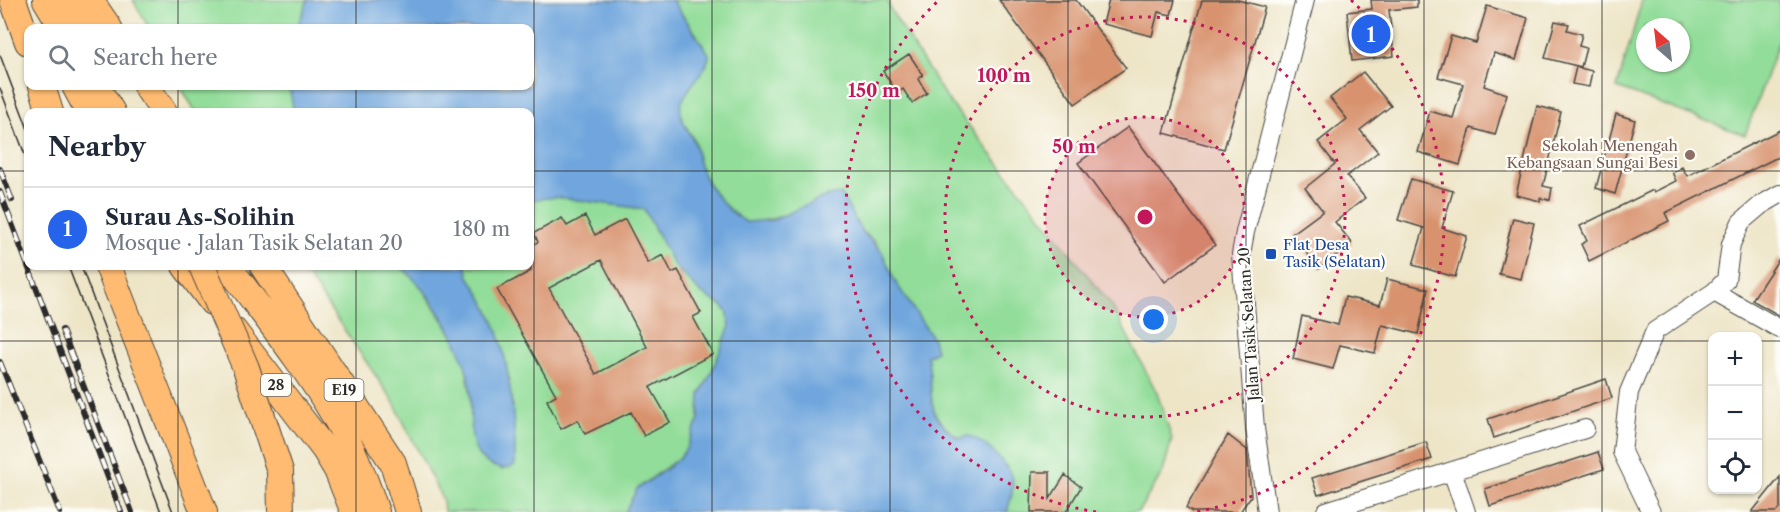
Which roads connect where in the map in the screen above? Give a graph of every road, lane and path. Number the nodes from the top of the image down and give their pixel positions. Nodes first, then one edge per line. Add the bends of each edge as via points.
1 (14, 0) edge
2 (33, 0) edge
3 (46, 0) edge
4 (71, 0) edge
5 (90, 0) edge
6 (1305, 0) edge
7 (45, 24) edge
8 (61, 24) edge
9 (84, 24) edge
10 (106, 24) edge
11 (24, 30) edge
12 (43, 90) edge
13 (77, 90) edge
14 (98, 90) edge
15 (117, 90) edge
16 (149, 90) edge
17 (49, 108) edge
18 (87, 108) edge
19 (110, 108) edge
20 (128, 108) edge
21 (161, 108) edge
22 (1780, 195) edge
23 (110, 270) edge
24 (188, 270) edge
25 (204, 270) edge
26 (231, 270) edge
27 (266, 270) edge
28 (1714, 292) junction
29 (1780, 328) edge
30 (1585, 429) dead end
31 (1452, 471) junction
32 (1326, 510) dead end
33 (204, 512) edge
34 (281, 512) edge
35 (354, 512) edge
36 (376, 512) edge
37 (408, 512) edge
38 (1267, 512) edge
39 (1466, 512) edge
40 (1651, 512) edge

1 - 11 highway
2 - 7 highway
3 - 8 highway
4 - 9 highway
5 - 10 highway
6 - 38 street, Jalan Tasik Selatan 20 via 1241,254 1256,435
12 - 17 highway
13 - 18 highway
14 - 19 highway
15 - 20 highway
16 - 21 highway
22 - 28 street via 1741,222 1731,244 1726,280
23 - 33 highway
24 - 35 highway, 28 via 325,450
25 - 34 highway, bridge via 246,368 280,471
26 - 36 highway, 28 via 335,417
27 - 37 highway, E19 via 393,463
28 - 29 street
28 - 40 street via 1655,331 1629,392 1622,452
30 - 31 street
31 - 32 street
31 - 39 street

